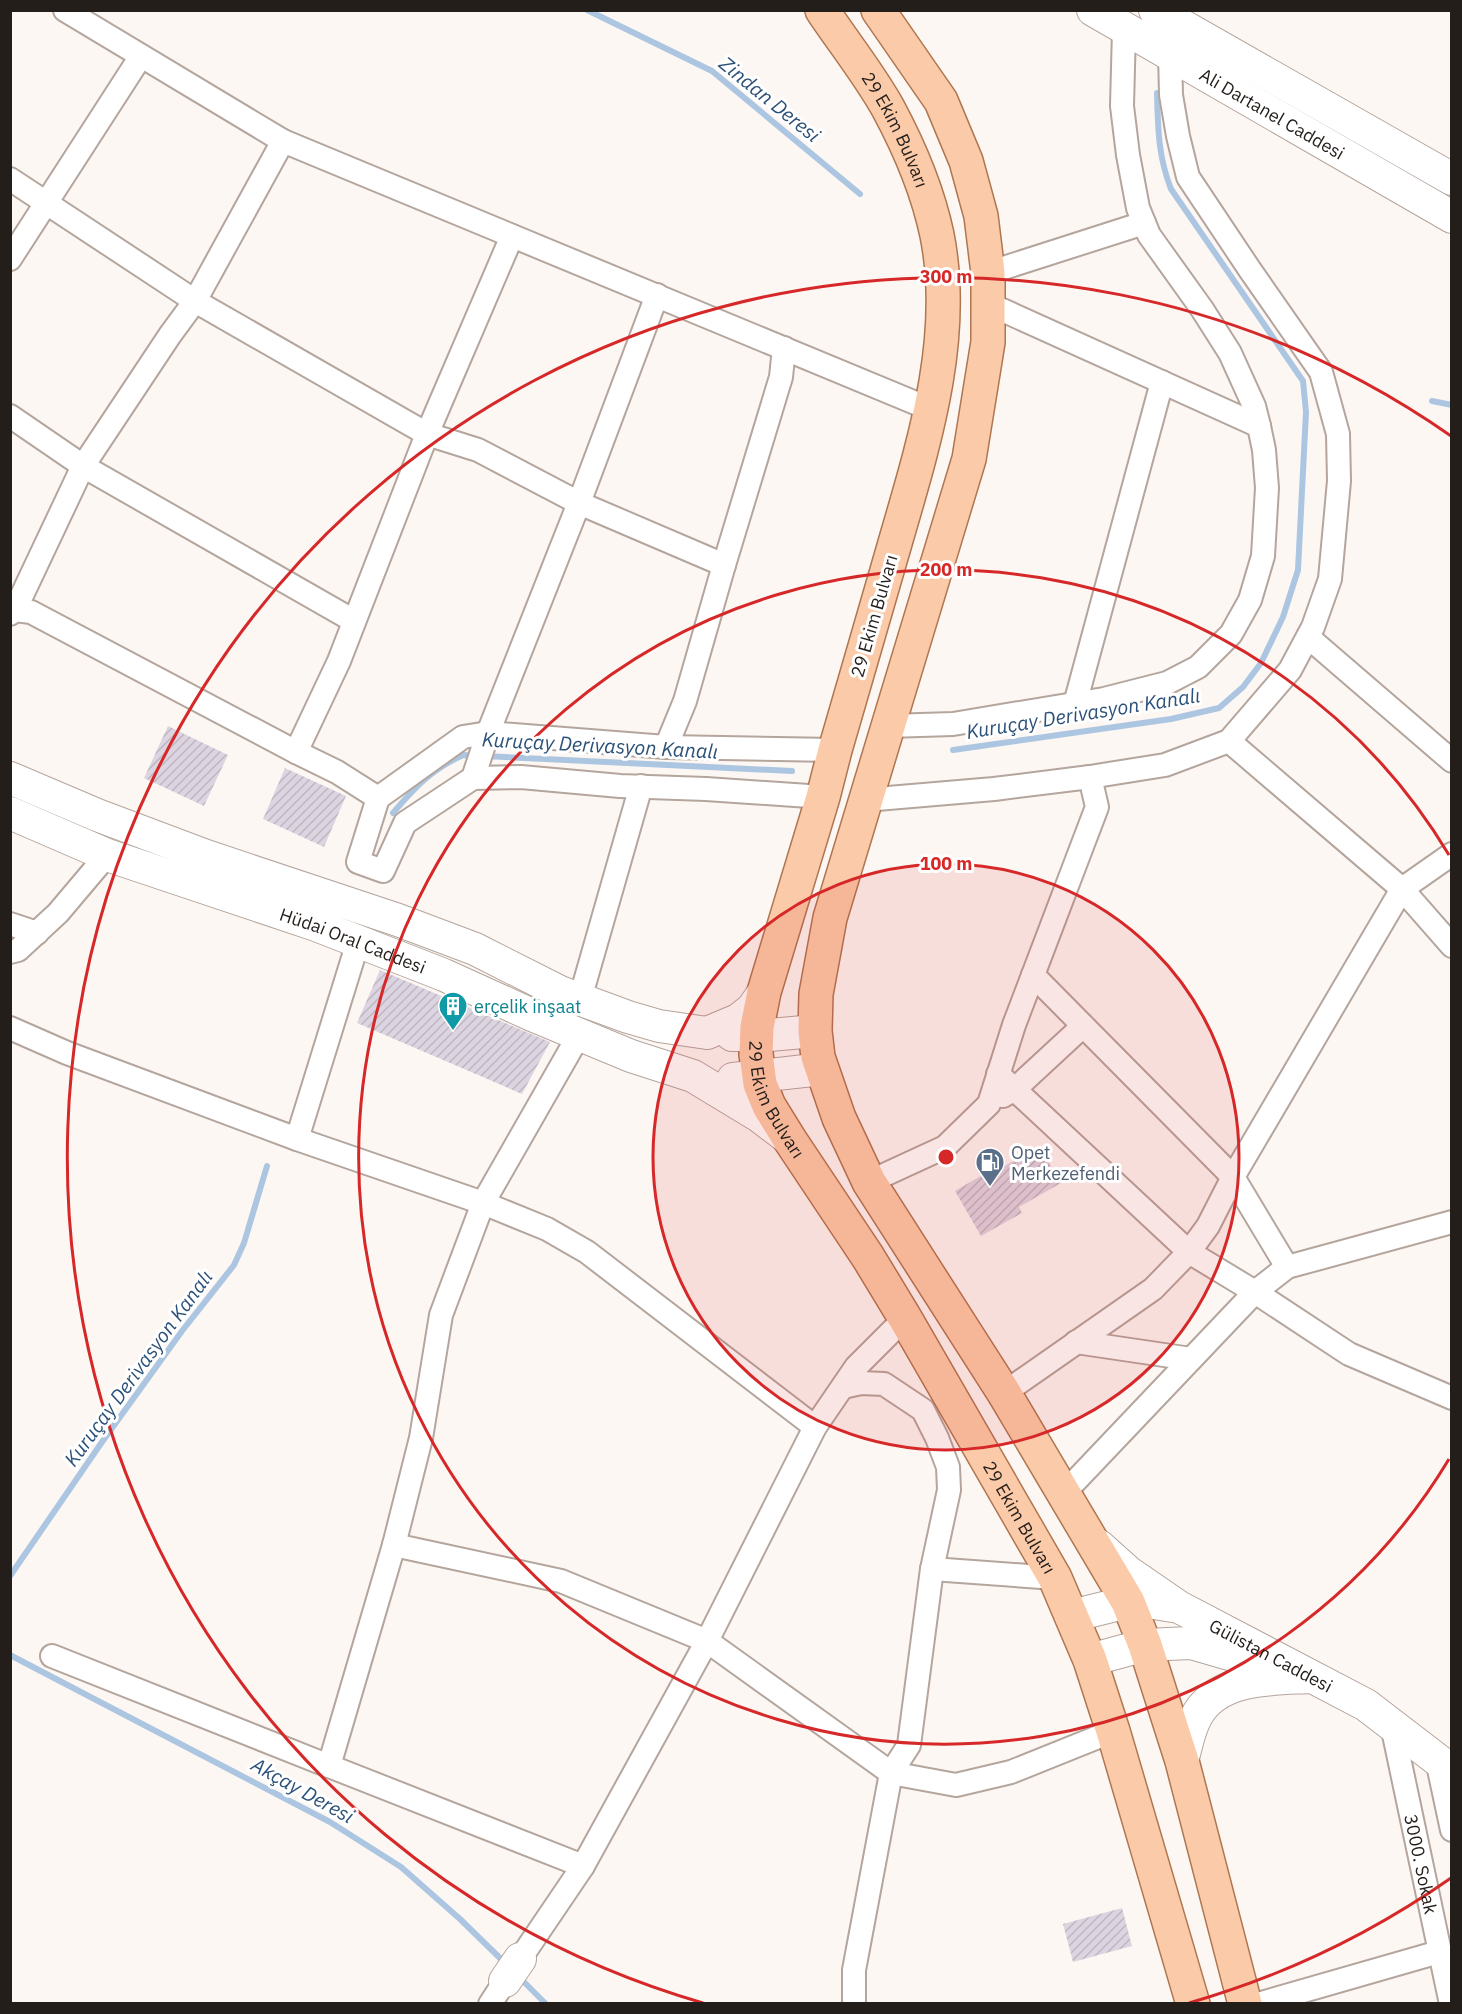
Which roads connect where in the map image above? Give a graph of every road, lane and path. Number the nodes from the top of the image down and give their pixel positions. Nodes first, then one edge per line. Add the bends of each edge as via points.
1 (65, 10) edge
2 (822, 10) edge
3 (1155, 10) edge
4 (879, 11) edge
5 (1109, 18) edge
6 (1190, 19) edge
7 (1170, 54) junction
8 (141, 56) junction
9 (283, 141) junction
10 (1448, 170) edge
11 (10, 179) edge
12 (47, 203) junction
13 (1452, 217) edge
14 (1144, 223) junction
15 (512, 236) junction
16 (10, 259) edge
17 (988, 289) junction
18 (657, 295) junction
19 (195, 301) junction
20 (784, 348) junction
21 (1162, 382) junction
22 (930, 409) junction
23 (10, 416) edge
24 (1259, 426) junction
25 (427, 434) junction
26 (83, 466) junction
27 (579, 503) junction
28 (724, 565) junction
29 (13, 612) edge
30 (354, 621) junction
31 (1308, 637) junction
32 (1075, 704) junction
33 (888, 726) junction
34 (487, 738) junction
35 (1229, 741) junction
36 (666, 747) junction
37 (835, 750) junction
38 (296, 752) junction
39 (1452, 761) edge
40 (475, 773) junction
41 (1090, 777) junction
42 (10, 778) edge
43 (641, 786) junction
44 (823, 797) junction
45 (378, 798) junction
46 (865, 800) junction
47 (10, 813) edge
48 (1452, 854) edge
49 (107, 855) junction
50 (1402, 889) junction
51 (10, 924) edge
52 (37, 933) junction
53 (358, 942) junction
54 (1452, 946) edge
55 (10, 952) edge
56 (1033, 975) junction
57 (764, 992) junction
58 (580, 999) junction
59 (1083, 1026) junction
60 (10, 1028) edge
61 (815, 1031) junction
62 (699, 1033) junction
63 (579, 1035) junction
64 (757, 1035) junction
65 (822, 1069) junction
66 (998, 1074) junction
67 (693, 1076) junction
68 (759, 1077) junction
69 (1015, 1089) junction
70 (989, 1104) junction
71 (297, 1139) junction
72 (790, 1140) junction
73 (1233, 1177) junction
74 (869, 1182) junction
75 (483, 1203) junction
76 (1452, 1222) edge
77 (1189, 1252) junction
78 (1287, 1267) junction
79 (1255, 1292) junction
80 (905, 1318) junction
81 (1076, 1342) junction
82 (1191, 1359) junction
83 (843, 1387) junction
84 (1004, 1393) junction
85 (1452, 1398) edge
86 (815, 1427) junction
87 (1064, 1493) junction
88 (1090, 1538) junction
89 (394, 1545) junction
90 (932, 1569) junction
91 (1055, 1578) junction
92 (1128, 1602) junction
93 (1179, 1607) junction
94 (1071, 1616) junction
95 (707, 1641) junction
96 (1145, 1645) junction
97 (52, 1656) dead end
98 (1090, 1660) junction
99 (1312, 1677) junction
100 (1392, 1725) junction
101 (1113, 1731) junction
102 (1182, 1761) junction
103 (1444, 1765) edge
104 (329, 1766) junction
105 (891, 1773) junction
106 (1452, 1830) edge
107 (583, 1866) junction
108 (1439, 1952) junction
109 (505, 1981) edge
110 (854, 2004) edge
111 (1193, 2004) edge
112 (1245, 2004) edge
113 (1258, 2004) edge
114 (1451, 2004) edge

1 - 8 street
2 - 22 main road, 29 Ekim Bulvarı via 888,108 921,184 937,235 943,323
3 - 6 street, Ali Dartanel Caddesi
4 - 17 main road via 941,101 966,161 981,216
5 - 7 street, Ali Dartanel Caddesi
5 - 14 street via 1128,155
6 - 7 street
6 - 10 street, Ali Dartanel Caddesi
7 - 13 street, Ali Dartanel Caddesi
7 - 31 street via 1171,95 1188,177 1321,372 1338,434 1330,579
8 - 9 street
8 - 12 street
9 - 15 street
9 - 19 street
11 - 12 street
12 - 16 street
12 - 19 street
14 - 17 street
14 - 24 street via 1230,353
15 - 18 street
15 - 25 street
17 - 21 street
17 - 33 main road via 988,342 969,459
18 - 20 street
18 - 27 street
19 - 25 street
19 - 26 street
20 - 22 street
20 - 28 street via 781,377
21 - 24 street
21 - 32 street
22 - 37 main road, 29 Ekim Bulvarı via 920,457
23 - 26 street
24 - 32 street via 1267,488 1263,556 1250,600 1231,634 1198,667 1167,683
25 - 27 street via 478,450
25 - 30 street
26 - 29 street
26 - 30 street
27 - 28 street
27 - 34 street
28 - 36 street
29 - 38 street via 31,612
30 - 38 street via 325,694
31 - 35 street via 1290,670
31 - 39 street
32 - 33 street via 954,724
33 - 46 main road
34 - 36 street
34 - 40 street
34 - 45 street via 463,737
35 - 41 street via 1165,765
35 - 50 street
36 - 37 street
37 - 44 main road, 29 Ekim Bulvarı
38 - 45 street
40 - 43 street
40 - 45 street via 405,823 383,871 358,862
41 - 46 street
41 - 56 street via 1097,807
42 - 58 street, Hüdai Oral Caddesi via 206,856 475,949
43 - 44 street
43 - 58 street
44 - 57 main road, 29 Ekim Bulvarı
46 - 61 main road via 830,918 816,994
47 - 49 street, Hüdai Oral Caddesi
48 - 50 street
49 - 52 street
49 - 53 street, Hüdai Oral Caddesi
50 - 54 street
50 - 73 street
51 - 52 street
52 - 55 street
53 - 63 street, Hüdai Oral Caddesi
53 - 71 street
56 - 59 street
56 - 66 street
57 - 62 street via 738,1020
57 - 64 main road, 29 Ekim Bulvarı
58 - 62 street, Hüdai Oral Caddesi via 628,1017
59 - 69 street
59 - 73 street
60 - 71 street
61 - 64 street, Hüdai Oral Caddesi
61 - 65 main road
62 - 64 street, Hüdai Oral Caddesi
63 - 67 street, Hüdai Oral Caddesi
63 - 75 street
64 - 68 main road, 29 Ekim Bulvarı
65 - 68 street
65 - 74 main road via 839,1118
66 - 69 street
66 - 70 street
67 - 68 street
67 - 72 street
68 - 72 main road, 29 Ekim Bulvarı
69 - 70 street
69 - 77 street
70 - 74 street via 945,1147
71 - 75 street
72 - 80 main road, 29 Ekim Bulvarı
73 - 77 street via 1208,1226
73 - 78 street
74 - 84 main road
75 - 86 street via 547,1228 587,1252
75 - 89 street via 441,1315 421,1438
76 - 78 street
77 - 79 street
77 - 81 street via 1153,1289
78 - 79 street
79 - 82 street
79 - 85 street via 1349,1353
80 - 83 street via 856,1367
80 - 91 main road, 29 Ekim Bulvarı
81 - 82 street
81 - 84 street
82 - 87 street
83 - 86 street
83 - 90 street via 884,1384 923,1410 937,1438 948,1467 950,1491
84 - 87 main road
86 - 95 street
87 - 88 main road
88 - 92 main road
88 - 93 street via 1128,1572
89 - 95 street via 561,1581
89 - 104 street
90 - 91 street
90 - 105 street via 909,1745
91 - 94 main road, 29 Ekim Bulvarı
92 - 93 street, Gülistan Caddesi
92 - 94 street, Gülistan Caddesi
92 - 96 main road
93 - 99 street, Gülistan Caddesi
94 - 98 main road, 29 Ekim Bulvarı
95 - 105 street
95 - 107 street
96 - 98 street
96 - 99 street via 1191,1643
96 - 102 main road
97 - 104 street
98 - 101 main road, 29 Ekim Bulvarı
99 - 100 street, Gülistan Caddesi
99 - 102 street via 1234,1686 1213,1697 1201,1708 1193,1724
100 - 103 street, Gülistan Caddesi
100 - 108 street, 3000. Sokak
101 - 105 street via 1011,1772 957,1785
101 - 111 main road, 29 Ekim Bulvarı
102 - 112 main road
103 - 106 street
104 - 107 street
105 - 110 street via 854,1970
107 - 109 street
108 - 113 street
108 - 114 street, 3000. Sokak

